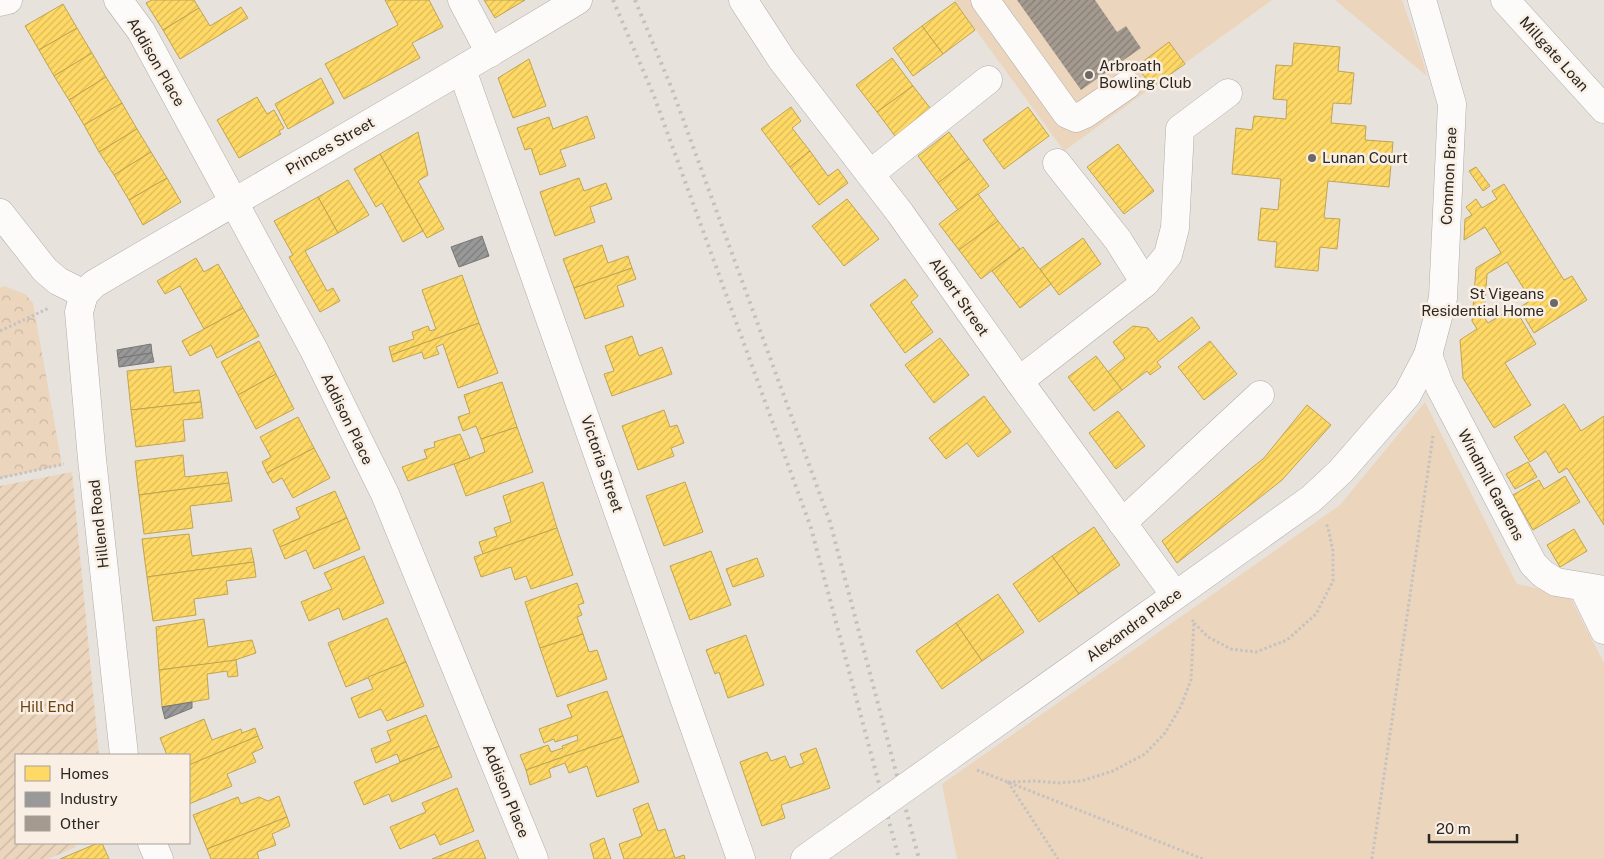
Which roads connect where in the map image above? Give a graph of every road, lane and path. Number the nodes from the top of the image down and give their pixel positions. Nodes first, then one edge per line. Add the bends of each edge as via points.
1 (8, 0) edge
2 (118, 0) edge
3 (462, 0) edge
4 (743, 0) edge
5 (985, 0) edge
6 (1422, 0) edge
7 (1505, 0) edge
8 (577, 1) edge
9 (0, 2) edge
10 (490, 53) junction
11 (462, 70) junction
12 (988, 80) dead end
13 (1127, 85) dead end
14 (1228, 93) dead end
15 (1604, 109) edge
16 (1057, 163) dead end
17 (870, 174) junction
18 (233, 202) junction
19 (0, 213) edge
20 (1145, 283) junction
21 (84, 294) junction
22 (39, 312) dead end
23 (0, 331) edge
24 (1428, 355) junction
25 (1018, 381) junction
26 (1440, 387) junction
27 (1260, 395) dead end
28 (92, 459) junction
29 (0, 478) edge
30 (1311, 499) junction
31 (1122, 523) junction
32 (1593, 588) edge
33 (1175, 595) junction
34 (1194, 622) junction
35 (1604, 630) edge
36 (124, 754) edge
37 (947, 758) junction
38 (1008, 782) junction
39 (152, 844) edge
40 (816, 851) edge
41 (159, 859) edge
42 (534, 859) edge
43 (741, 859) edge
44 (1058, 859) edge
45 (1203, 859) edge
46 (1372, 859) edge

1 - 9 street
2 - 18 street, Addison Place via 141,31
3 - 10 street
4 - 17 street, Albert Street via 782,60
5 - 13 street via 1067,114 1076,118 1081,116
6 - 24 street, Common Brae via 1452,104 1443,298
7 - 15 street, Millgate Loan
8 - 10 street, Princes Street
10 - 11 street, Princes Street
11 - 18 street, Princes Street
11 - 43 street, Victoria Street
12 - 17 street
14 - 20 street via 1180,129 1175,228 1168,255
16 - 20 street via 1118,240
17 - 25 street, Albert Street
18 - 21 street, Princes Street via 94,284
18 - 42 street, Addison Place via 314,350 385,494
19 - 21 street via 45,270 58,281
20 - 25 street
21 - 28 street, Hillend Road via 79,312
22 - 23 path
24 - 26 street, Windmill Gardens
24 - 30 street, Alexandra Place via 1406,395 1341,471
25 - 31 street, Albert Street
26 - 32 street, Windmill Gardens via 1533,564 1556,582
26 - 46 path
27 - 31 street
28 - 29 path
28 - 36 street, Hillend Road
30 - 33 street, Alexandra Place
30 - 34 path via 1328,528 1333,551 1333,580 1316,614 1287,640 1256,652 1231,649 1208,637
31 - 33 street, Albert Street
32 - 35 street, Windmill Gardens
33 - 34 path
33 - 37 street, Alexandra Place
34 - 38 path via 1191,680 1182,706 1166,733 1145,754 1113,771 1081,781
37 - 38 path
37 - 40 street, Alexandra Place, bridge
38 - 44 path
38 - 45 path
39 - 41 street

